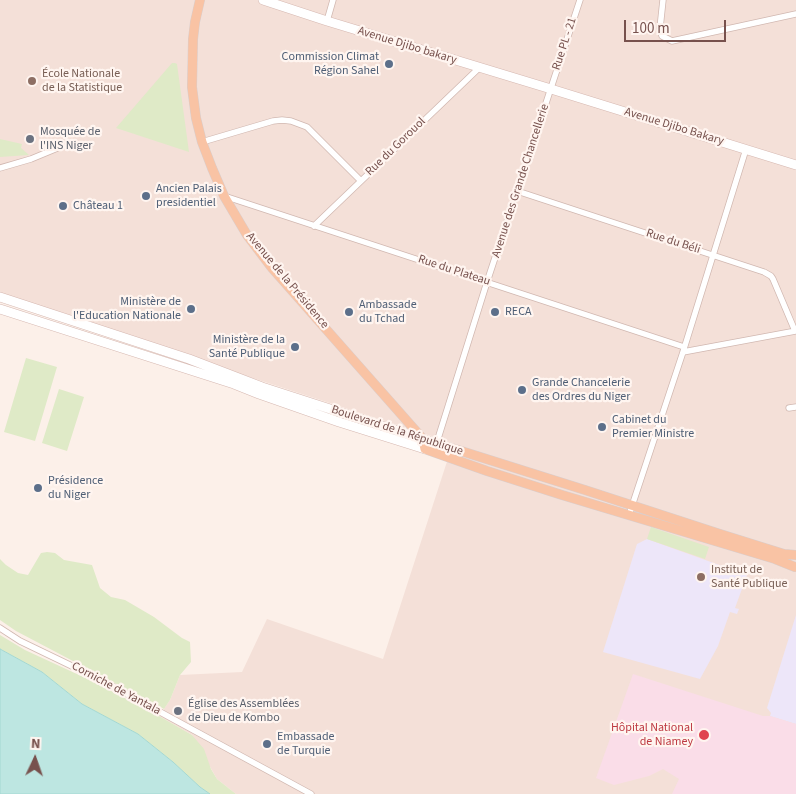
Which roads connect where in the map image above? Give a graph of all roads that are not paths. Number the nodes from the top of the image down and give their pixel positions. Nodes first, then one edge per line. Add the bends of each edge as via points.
1 (200, 0) edge
2 (263, 0) edge
3 (334, 0) edge
4 (580, 0) edge
5 (663, 0) edge
6 (796, 14) edge
7 (327, 21) junction
8 (479, 68) junction
9 (551, 89) junction
10 (202, 142) junction
11 (60, 147) dead end
12 (746, 149) junction
13 (796, 165) edge
14 (0, 168) edge
15 (361, 181) junction
16 (517, 191) junction
17 (224, 196) junction
18 (314, 226) junction
19 (713, 255) junction
20 (487, 282) junction
21 (0, 297) edge
22 (24, 305) junction
23 (0, 308) edge
24 (21, 315) junction
25 (796, 331) edge
26 (146, 346) junction
27 (684, 349) junction
28 (143, 355) junction
29 (189, 359) junction
30 (186, 368) junction
31 (260, 391) junction
32 (796, 407) edge
33 (789, 408) dead end
34 (430, 446) junction
35 (632, 506) junction
36 (629, 515) junction
37 (796, 563) edge
38 (0, 628) edge
39 (311, 794) edge

1 - 10 main road, Avenue de la Présidence via 193,39 192,87
2 - 7 main road, Avenue Djibo bakary
3 - 7 street
4 - 9 street, Rue PL - 21
5 - 6 street via 660,28 662,36 672,41
7 - 8 main road, Avenue Djibo bakary
8 - 9 main road, Avenue Djibo bakary
8 - 15 street, Rue du Gorouol
9 - 12 main road, Avenue Djibo Bakary
9 - 16 street, Avenue des Grande Chancellerie
10 - 15 street via 274,121 291,121 313,133
10 - 17 main road, Avenue de la Présidence
11 - 14 street
12 - 13 main road, Avenue Djibo Bakary
12 - 19 street
15 - 18 street, Rue du Gorouol
16 - 19 street, Rue du Béli
16 - 20 street, Avenue des Grande Chancellerie
17 - 18 street, Rue du Plateau
17 - 34 main road, Avenue de la Présidence via 272,268
18 - 20 street, Rue du Plateau
19 - 25 street, Rue du Béli via 771,276
19 - 27 street
20 - 27 street, Rue du Plateau
20 - 34 street, Avenue des Grande Chancellerie
21 - 22 main road, Boulevard de la République
22 - 24 main road
22 - 26 main road, Boulevard de la République
23 - 24 main road, Boulevard de la République
24 - 28 main road, Boulevard de la République
25 - 27 street, Rue du Plateau
26 - 28 main road
26 - 29 main road, Boulevard de la République
27 - 35 street
28 - 30 main road, Boulevard de la République
29 - 30 main road
29 - 31 main road, Boulevard de la République
30 - 31 main road, Boulevard de la République
31 - 34 main road, Boulevard de la République via 339,422
32 - 33 street
34 - 35 main road, Boulevard de la République
34 - 36 main road, Boulevard de la République via 497,474
35 - 36 street
35 - 37 main road, Boulevard de la République via 784,554
36 - 37 main road, Boulevard de la République
38 - 39 street, Corniche de Yantala

